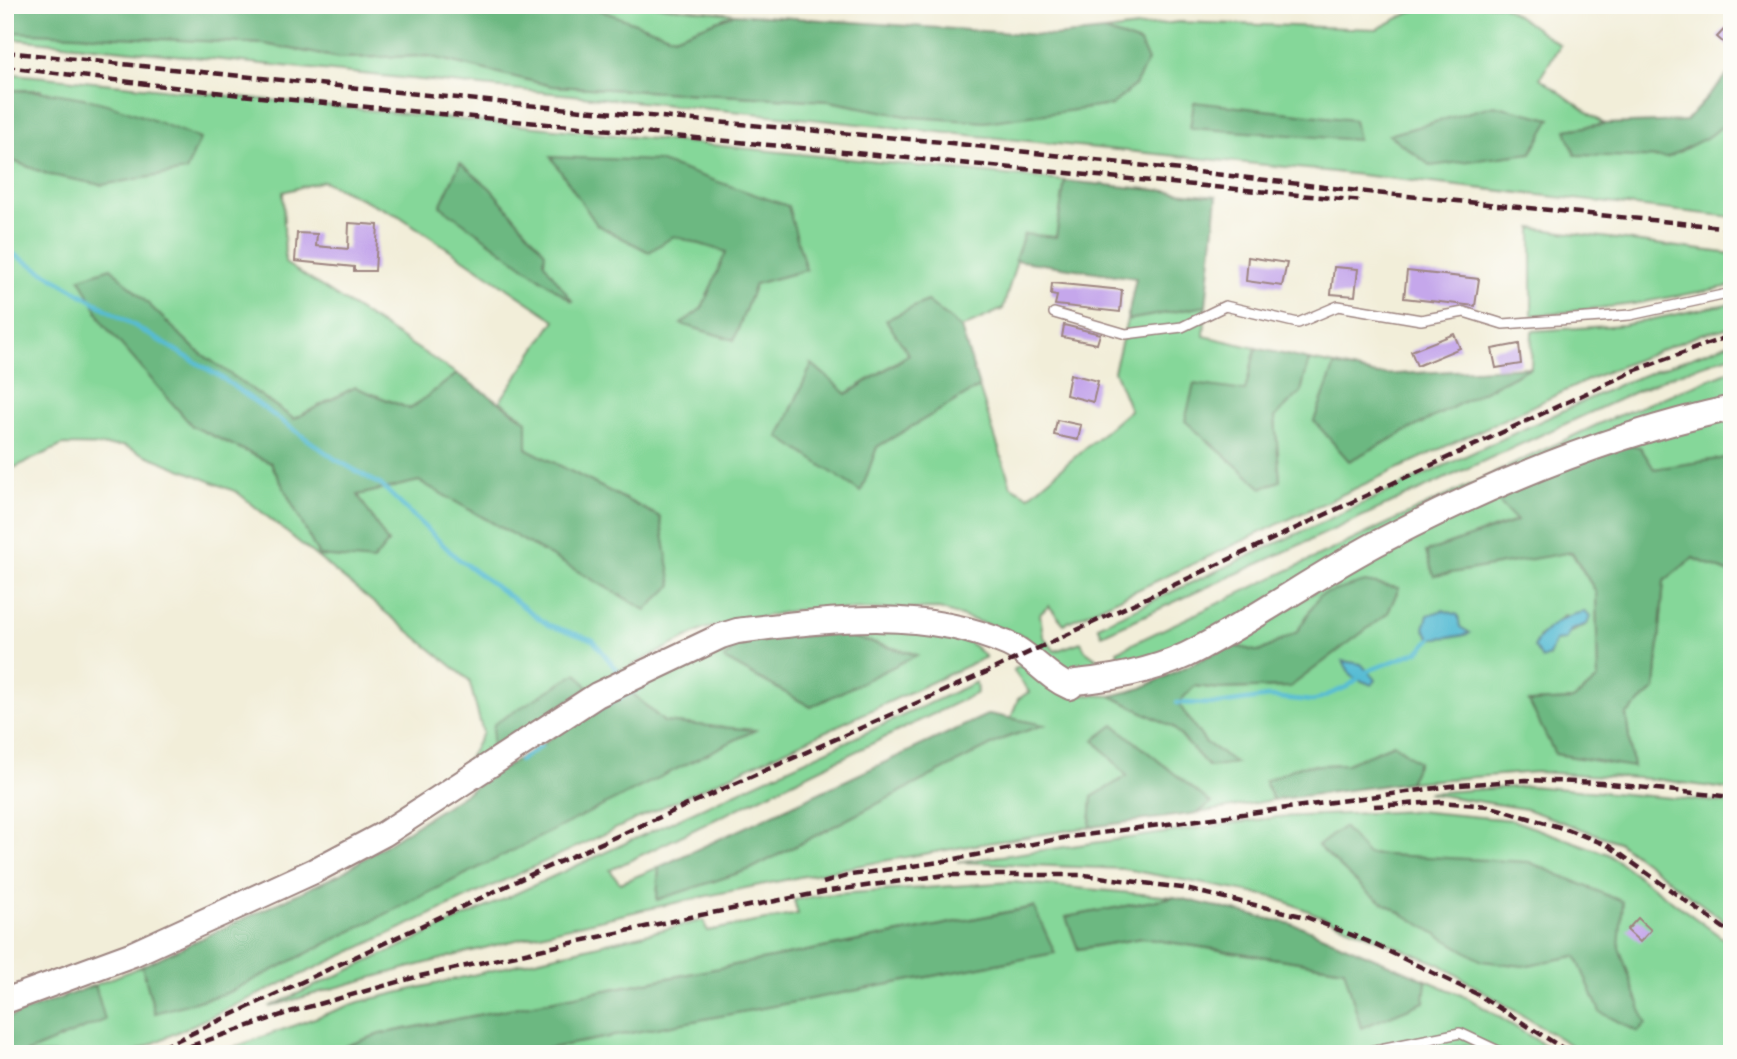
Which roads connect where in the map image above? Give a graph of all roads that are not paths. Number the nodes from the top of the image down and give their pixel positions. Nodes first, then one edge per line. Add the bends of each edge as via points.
1 (1732, 293) edge
2 (1054, 313) dead end
3 (1732, 408) edge
4 (5, 1001) edge
5 (1355, 1054) edge
6 (1505, 1054) edge

1 - 2 lane via 1630,315 1503,324 1464,312 1421,320 1338,306 1298,323 1225,306 1181,327 1126,334
3 - 4 street via 1651,426 1501,485 1384,539 1196,651 1070,687 1055,681 1012,645 924,622 847,617 721,636 597,695 384,834 314,872 134,954
5 - 6 lane via 1460,1033

